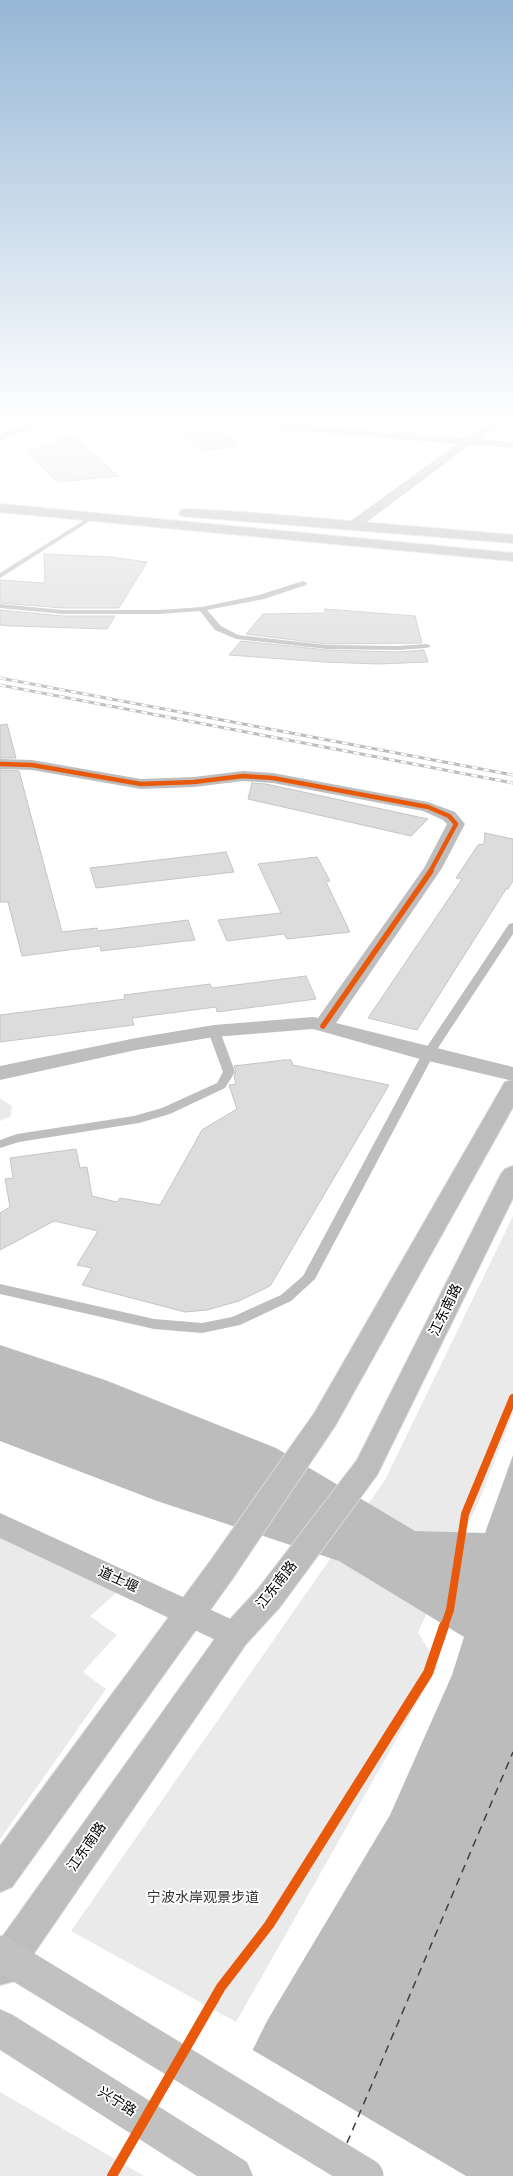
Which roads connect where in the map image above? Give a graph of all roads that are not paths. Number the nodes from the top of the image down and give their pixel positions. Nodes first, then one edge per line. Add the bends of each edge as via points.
1 (77, 522) edge
2 (131, 522) edge
3 (134, 522) edge
4 (208, 522) edge
5 (312, 522) edge
6 (359, 522) edge
7 (354, 525) junction
8 (513, 539) edge
9 (237, 544) dead end
10 (513, 546) edge
11 (267, 547) dead end
12 (513, 557) edge
13 (513, 568) edge
14 (0, 576) edge
15 (302, 583) dead end
16 (0, 606) edge
17 (202, 609) junction
18 (427, 646) dead end
19 (0, 764) edge
20 (513, 926) edge
21 (323, 1026) junction
22 (214, 1031) junction
23 (428, 1054) junction
24 (0, 1073) edge
25 (513, 1074) edge
26 (513, 1087) edge
27 (0, 1144) edge
28 (513, 1174) edge
29 (0, 1289) edge
30 (0, 1525) edge
31 (189, 1614) junction
32 (235, 1636) junction
33 (0, 1875) edge
34 (0, 1953) edge
35 (0, 1971) edge
36 (0, 2028) edge
37 (233, 2176) edge
38 (366, 2176) edge

1 - 14 lane
2 - 9 main road
3 - 12 main road
4 - 10 main road
5 - 7 main road
6 - 7 street
7 - 8 main road
11 - 13 main road
15 - 17 lane via 261,597
16 - 17 lane via 63,612 159,612
17 - 18 lane via 218,628 236,637 327,647
19 - 21 street via 32,765 157,785 243,776 273,778 428,807 450,816 456,824 433,868
20 - 23 lane
21 - 22 street via 313,1023
21 - 23 street
22 - 24 street via 136,1044
22 - 27 lane via 229,1072 220,1085 201,1096 166,1111 135,1120 17,1138
23 - 25 street
23 - 29 lane via 308,1279 286,1298 235,1321 202,1328 154,1324
26 - 31 main road via 325,1419
28 - 32 main road, 江东南路 via 367,1467 268,1598
30 - 31 street, 道士堰
31 - 32 street, 道士堰
31 - 33 main road
32 - 35 main road, 江东南路
34 - 38 main road, bridge
36 - 37 main road, 兴宁路

